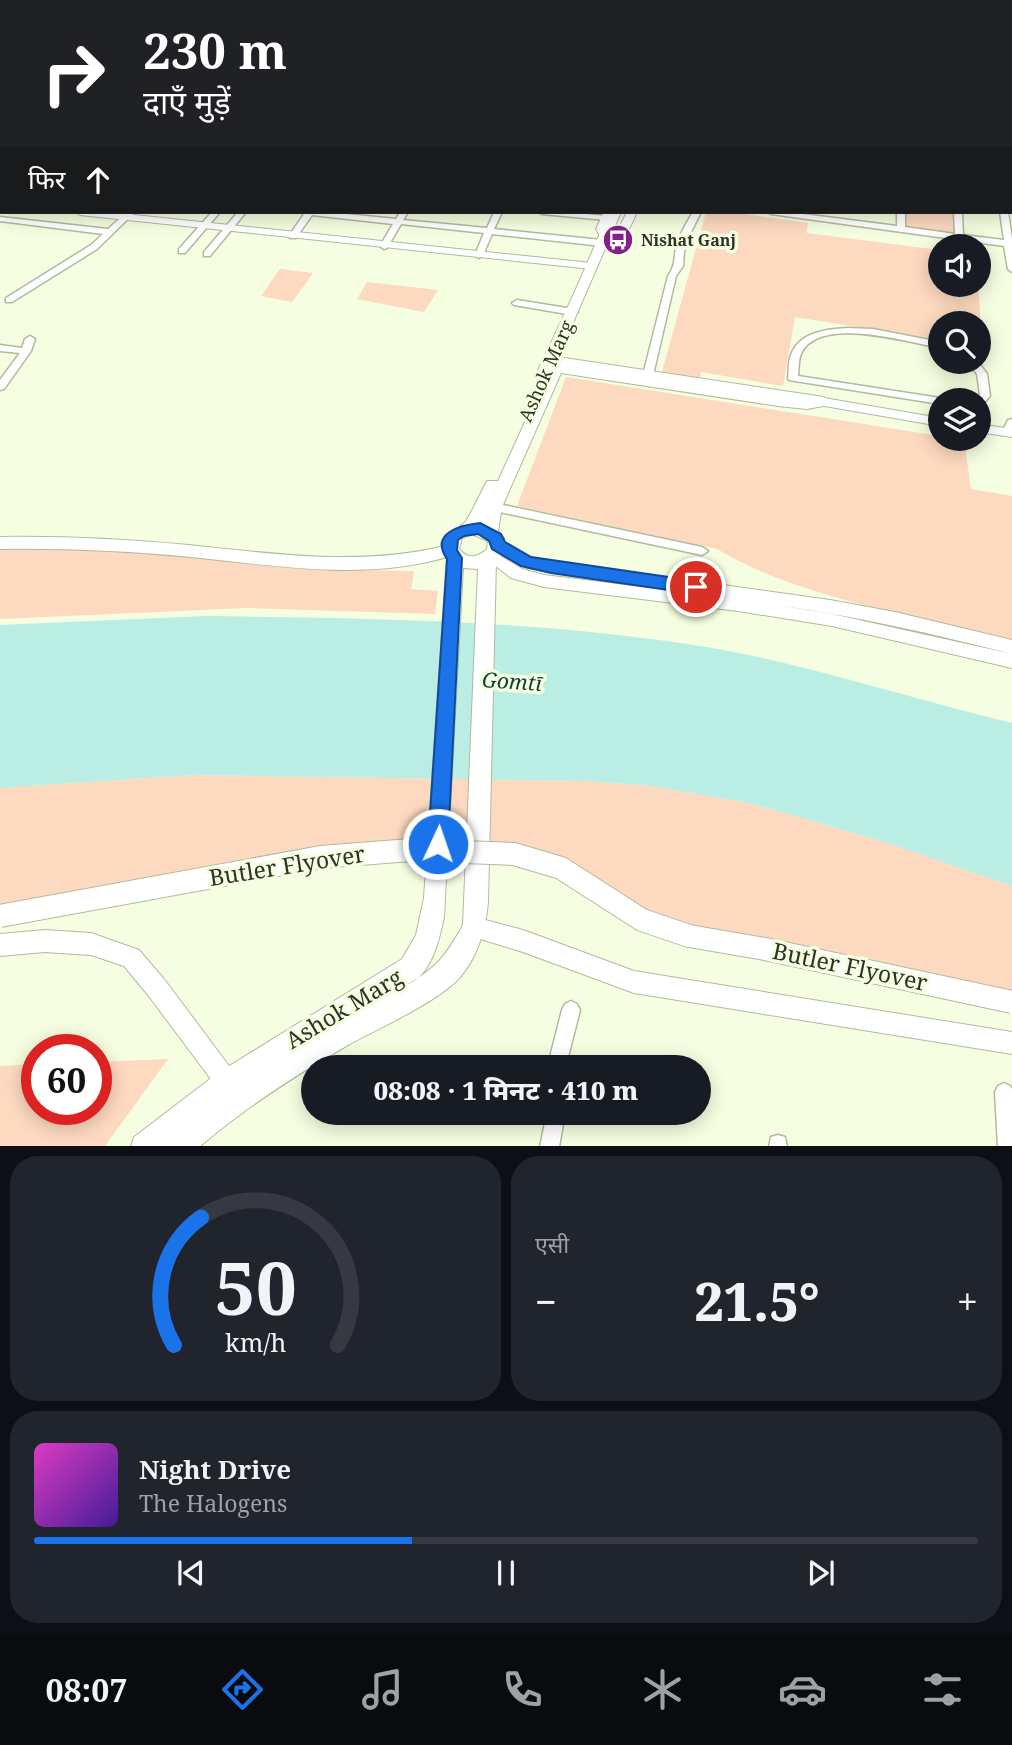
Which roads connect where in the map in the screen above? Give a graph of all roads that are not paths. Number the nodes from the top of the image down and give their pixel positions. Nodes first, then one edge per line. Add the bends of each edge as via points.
1 (129, 214) edge
2 (214, 214) edge
3 (240, 214) edge
4 (308, 214) edge
5 (327, 214) edge
6 (403, 214) edge
7 (497, 214) edge
8 (552, 214) edge
9 (631, 214) edge
10 (696, 214) edge
11 (847, 214) edge
12 (901, 214) edge
13 (958, 214) edge
14 (1004, 214) edge
15 (816, 215) edge
16 (0, 219) edge
17 (398, 222) junction
18 (846, 222) junction
19 (204, 226) junction
20 (610, 226) edge
21 (228, 228) junction
22 (901, 230) junction
23 (490, 231) junction
24 (111, 232) junction
25 (934, 234) edge
26 (959, 234) edge
27 (293, 236) junction
28 (991, 241) edge
29 (1011, 244) edge
30 (384, 246) junction
31 (182, 251) dead end
32 (207, 254) dead end
33 (480, 255) junction
34 (592, 266) junction
35 (1012, 269) edge
36 (9, 300) dead end
37 (517, 303) dead end
38 (573, 312) junction
39 (30, 339) dead end
40 (928, 343) edge
41 (0, 348) edge
42 (26, 351) junction
43 (554, 364) junction
44 (648, 375) junction
45 (0, 387) edge
46 (919, 398) junction
47 (928, 399) edge
48 (824, 402) junction
49 (920, 418) junction
50 (928, 420) edge
51 (991, 428) edge
52 (1010, 429) edge
53 (494, 507) junction
54 (470, 528) junction
55 (0, 543) edge
56 (702, 551) dead end
57 (491, 554) junction
58 (452, 561) junction
59 (831, 613) junction
60 (1012, 647) edge
61 (1012, 661) edge
62 (0, 916) edge
63 (474, 928) junction
64 (0, 945) edge
65 (411, 968) junction
66 (431, 985) junction
67 (1012, 1002) edge
68 (571, 1010) dead end
69 (1012, 1043) edge
70 (560, 1055) edge
71 (227, 1082) junction
72 (1004, 1092) dead end
73 (553, 1125) edge
74 (144, 1146) edge
75 (177, 1146) edge
76 (549, 1146) edge
77 (1007, 1146) edge

1 - 19 street
1 - 24 street
2 - 19 street
3 - 21 street
4 - 27 street
5 - 17 street
6 - 17 street
7 - 23 street
8 - 20 street
9 - 20 street, Ashok Marg via 624,230
10 - 44 street via 672,276
11 - 18 street
12 - 22 street
13 - 26 street
14 - 29 street
15 - 18 street
16 - 24 street
17 - 23 street
17 - 30 street
18 - 22 street
19 - 21 street
19 - 31 street
20 - 23 street
20 - 34 main road, Ashok Marg
20 - 43 main road, Ashok Marg
21 - 27 street
21 - 32 street
22 - 25 street
23 - 33 street
24 - 36 street via 68,265
27 - 30 street
28 - 29 street
29 - 35 street
30 - 33 street
33 - 34 street
34 - 38 main road, Ashok Marg
37 - 38 street
38 - 43 main road, Ashok Marg
39 - 42 street
40 - 46 street via 853,331 822,331 796,349 792,366 793,378
41 - 42 street
42 - 45 street
43 - 44 main road
43 - 48 main road via 778,401
43 - 53 main road, Ashok Marg
43 - 54 main road, Ashok Marg
44 - 48 main road
46 - 47 street
46 - 49 street
48 - 49 street
49 - 50 street
51 - 52 street
53 - 56 street
53 - 57 main road, Ashok Marg
54 - 57 main road
54 - 58 main road, Ashok Marg via 449,543
55 - 58 street via 146,547 320,564
57 - 58 main road via 474,564
57 - 59 street via 517,574 544,582
57 - 63 main road, Ashok Marg
58 - 65 main road, Ashok Marg via 435,898 424,952
59 - 60 street via 895,618
59 - 61 street
62 - 67 street, Butler Flyover, bridge via 321,857 411,850 514,854 561,868 642,920 689,936
63 - 66 main road, Ashok Marg via 453,967
63 - 69 street via 634,982
64 - 71 street via 90,944 131,958
65 - 66 main road
65 - 71 main road, Ashok Marg
66 - 75 main road, Ashok Marg via 236,1098
68 - 70 street
71 - 74 main road, Ashok Marg
72 - 77 street
73 - 76 street

